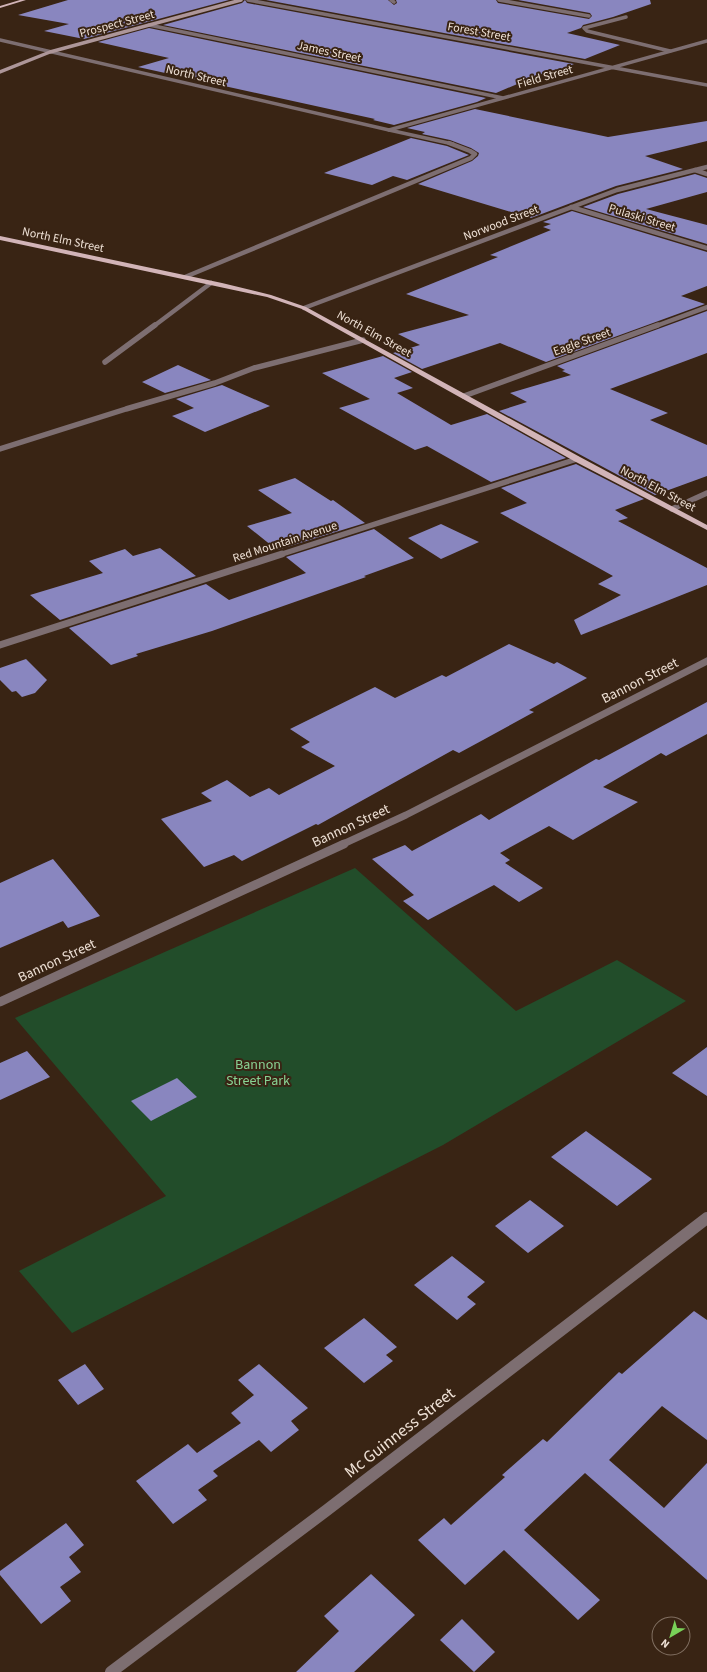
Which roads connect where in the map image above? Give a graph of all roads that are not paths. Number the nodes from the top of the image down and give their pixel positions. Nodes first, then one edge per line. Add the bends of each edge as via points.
1 (24, 0) edge
2 (241, 0) edge
3 (248, 0) edge
4 (499, 0) edge
5 (0, 7) edge
6 (589, 16) dead end
7 (626, 17) dead end
8 (149, 25) junction
9 (0, 40) edge
10 (707, 40) edge
11 (670, 51) junction
12 (50, 52) junction
13 (614, 67) junction
14 (0, 72) edge
15 (707, 85) edge
16 (505, 98) junction
17 (389, 130) junction
18 (707, 167) edge
19 (695, 170) junction
20 (707, 174) edge
21 (571, 207) junction
22 (0, 238) edge
23 (707, 248) edge
24 (185, 277) junction
25 (211, 283) junction
26 (707, 307) edge
27 (304, 308) junction
28 (363, 340) junction
29 (105, 362) dead end
30 (464, 396) junction
31 (0, 449) edge
32 (577, 459) junction
33 (707, 493) edge
34 (672, 509) junction
35 (707, 528) edge
36 (0, 645) edge
37 (707, 661) edge
38 (0, 1002) edge
39 (707, 1218) edge
40 (111, 1672) edge

1 - 5 main road
2 - 8 main road, Prospect Street
3 - 13 street, Forest Street
4 - 6 street
7 - 11 street via 584,28 587,31
8 - 12 main road, Prospect Street
8 - 16 street, James Street
9 - 12 street, North Street
10 - 11 street, Field Street
11 - 13 street, Field Street
12 - 14 main road, Prospect Street
12 - 17 street, North Street
13 - 15 street, Forest Street
13 - 16 street, Field Street
16 - 17 street, Field Street
17 - 24 street, North Street via 460,146 475,154 471,158
18 - 19 street, Norwood Street
19 - 20 street
19 - 21 street, Norwood Street via 618,190
21 - 23 street, Pulaski Street
21 - 27 street, Norwood Street
22 - 24 main road, North Elm Street
24 - 25 main road, North Elm Street
25 - 27 main road, North Elm Street via 269,296
25 - 29 street
26 - 30 street, Eagle Street
27 - 28 main road, North Elm Street
28 - 30 main road, North Elm Street
28 - 31 street via 254,368 215,383 126,408
30 - 32 main road, North Elm Street
32 - 34 main road, North Elm Street
32 - 36 street, Red Mountain Avenue
33 - 34 street
34 - 35 main road, North Elm Street
37 - 38 street, Bannon Street via 406,815
39 - 40 street, Mc Guinness Street via 327,1510

